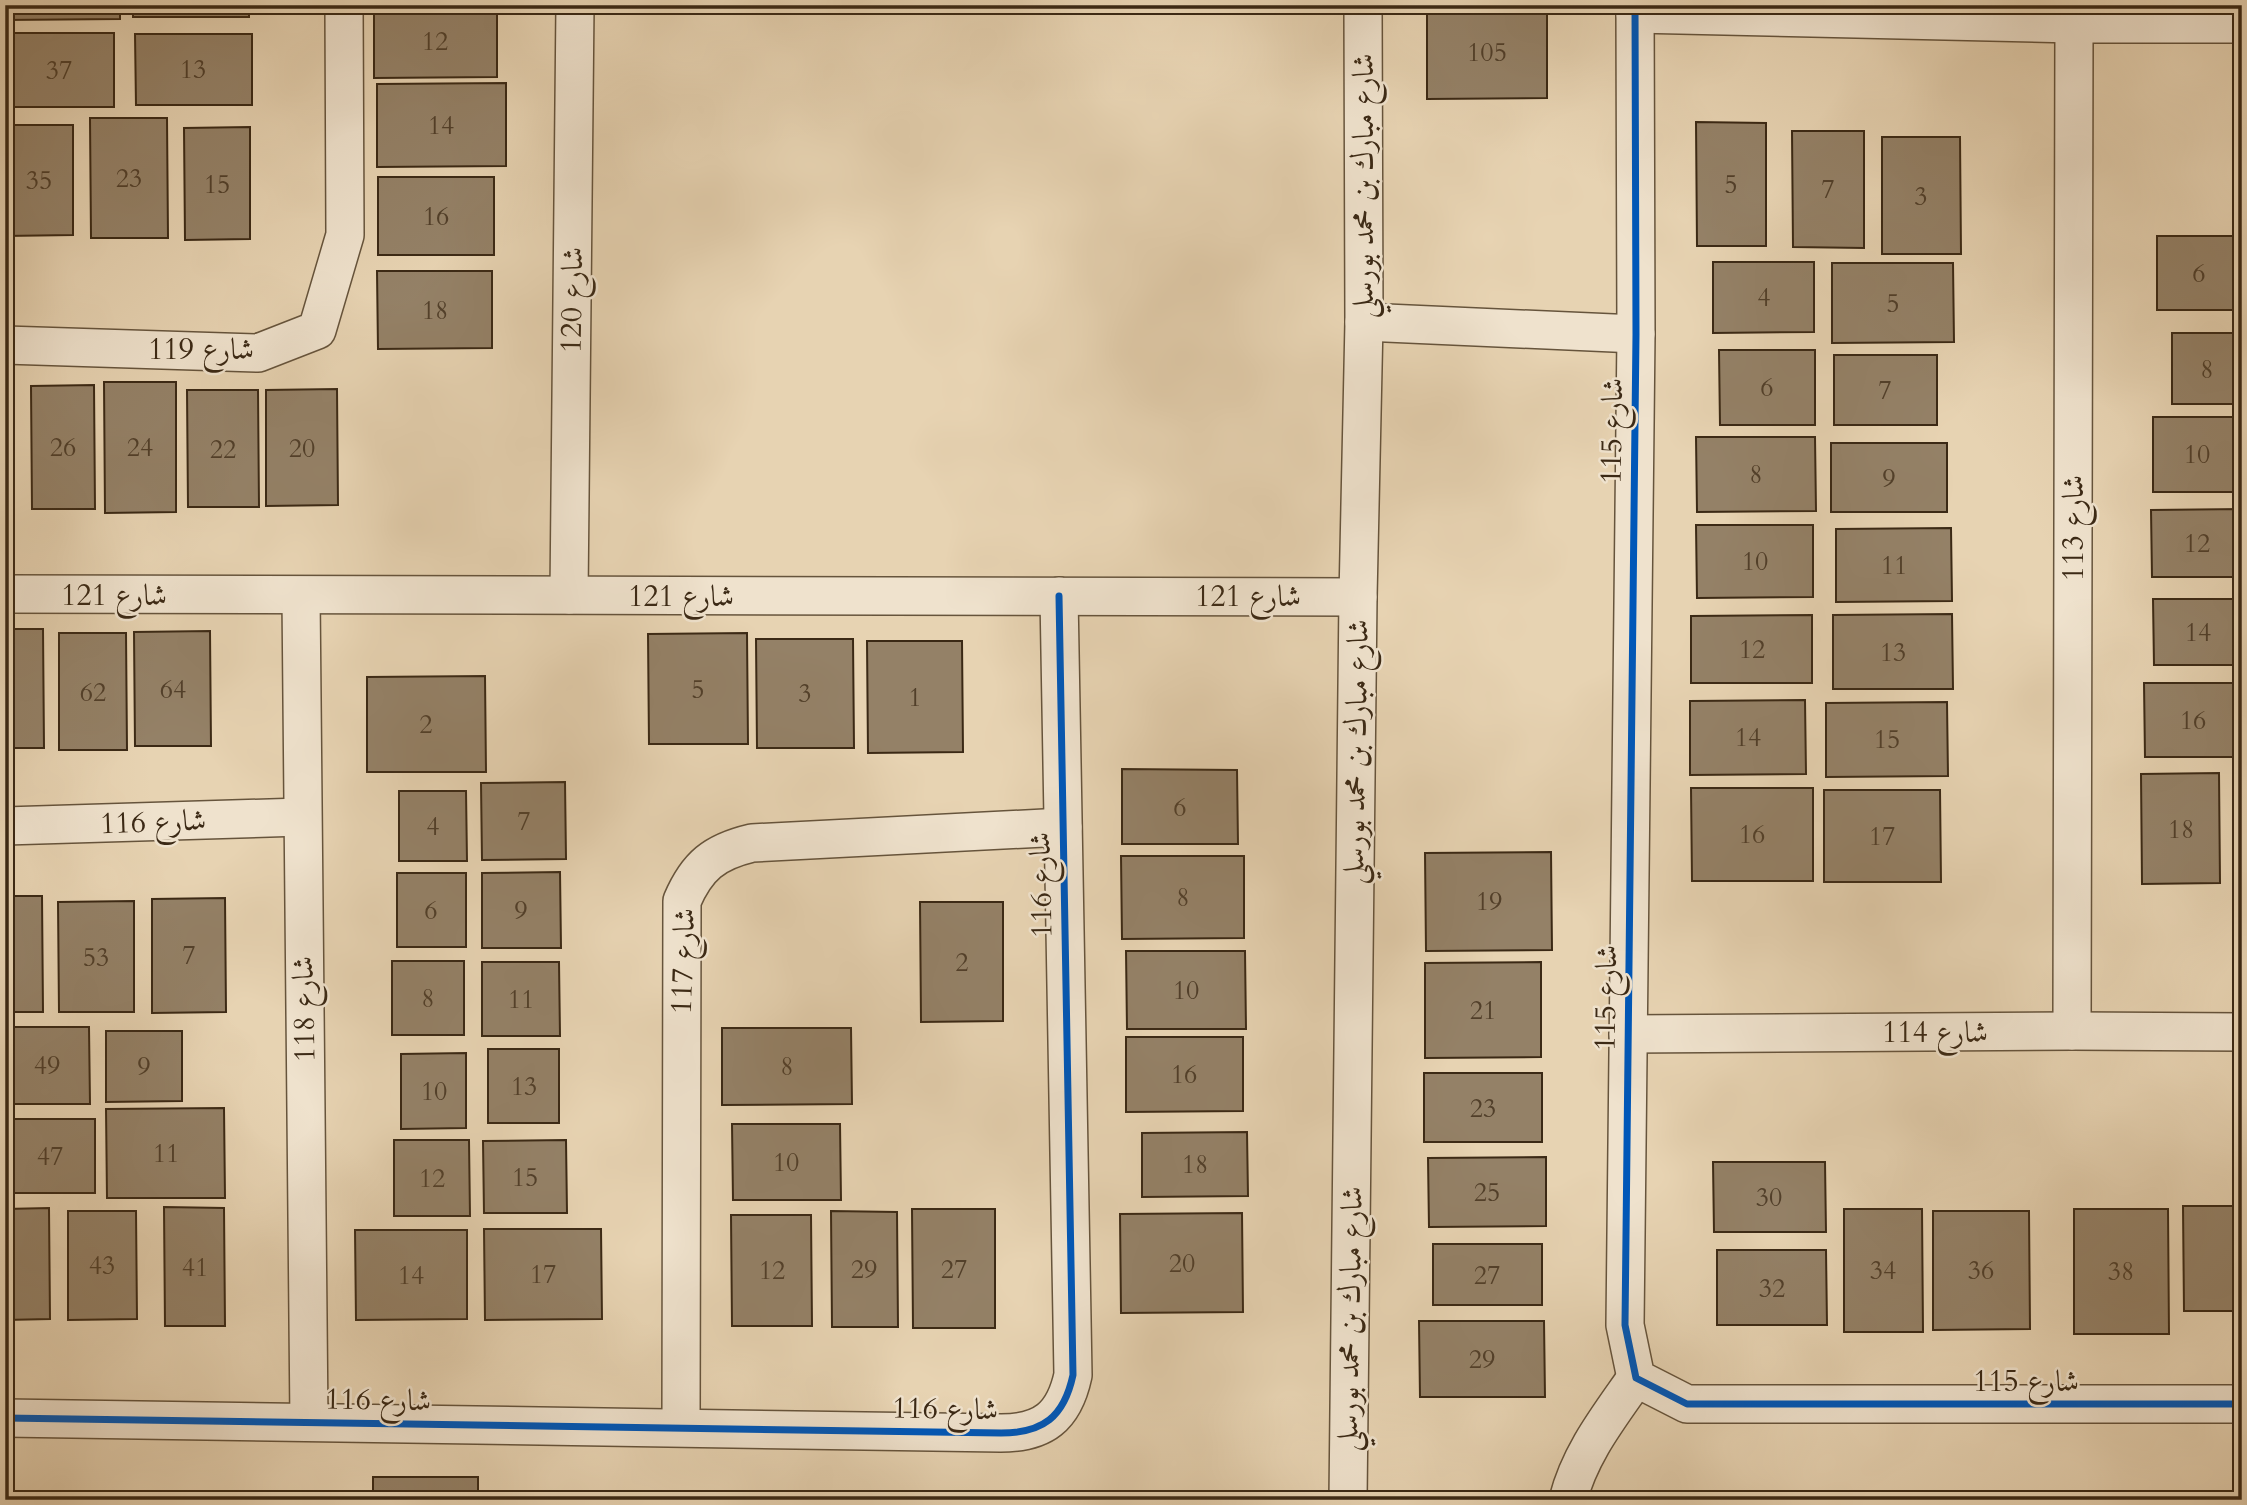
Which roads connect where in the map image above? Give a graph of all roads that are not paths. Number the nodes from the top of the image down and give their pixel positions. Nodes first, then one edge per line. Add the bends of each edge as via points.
1 (344, 5) edge
2 (575, 5) edge
3 (1363, 5) edge
4 (1635, 10) edge
5 (2074, 24) junction
6 (2242, 24) edge
7 (1364, 322) junction
8 (1636, 334) junction
9 (5, 345) edge
10 (5, 594) edge
11 (569, 595) junction
12 (301, 596) junction
13 (1059, 596) junction
14 (1358, 597) junction
15 (301, 817) junction
16 (5, 826) edge
17 (1063, 827) junction
18 (2072, 1031) junction
19 (2242, 1032) edge
20 (1628, 1034) junction
21 (1636, 1378) junction
22 (2242, 1404) edge
23 (5, 1418) edge
24 (309, 1422) junction
25 (681, 1427) junction
26 (1348, 1500) edge
27 (1568, 1500) edge

1 - 9 street, شارع 119 via 345,235 317,330 258,353
2 - 11 street, شارع 120
3 - 7 street, شارع مبارك بن محمد بورسلي
4 - 5 street
4 - 8 street, شارع 115
5 - 6 street
5 - 18 street, شارع 113
7 - 8 street
7 - 14 street, شارع مبارك بن محمد بورسلي
8 - 20 street, شارع 115
10 - 12 street, شارع 121
11 - 12 street, شارع 121
11 - 13 street, شارع 121
12 - 15 street, شارع 118
13 - 14 street, شارع 121
13 - 17 street, شارع 116
14 - 26 street, شارع مبارك بن محمد بورسلي
15 - 16 street, شارع 116
15 - 24 street, شارع 118
17 - 25 street, شارع 117 via 752,843 716,856 690,884 682,901
17 - 25 street, شارع 116 via 1073,1375 1068,1396 1041,1426 1022,1433
18 - 19 street, شارع 114
18 - 20 street, شارع 114
20 - 21 street, شارع 115 via 1625,1325
21 - 22 street, شارع 115 via 1687,1404
21 - 27 street via 1587,1450
23 - 24 street, شارع 116
24 - 25 street, شارع 116

